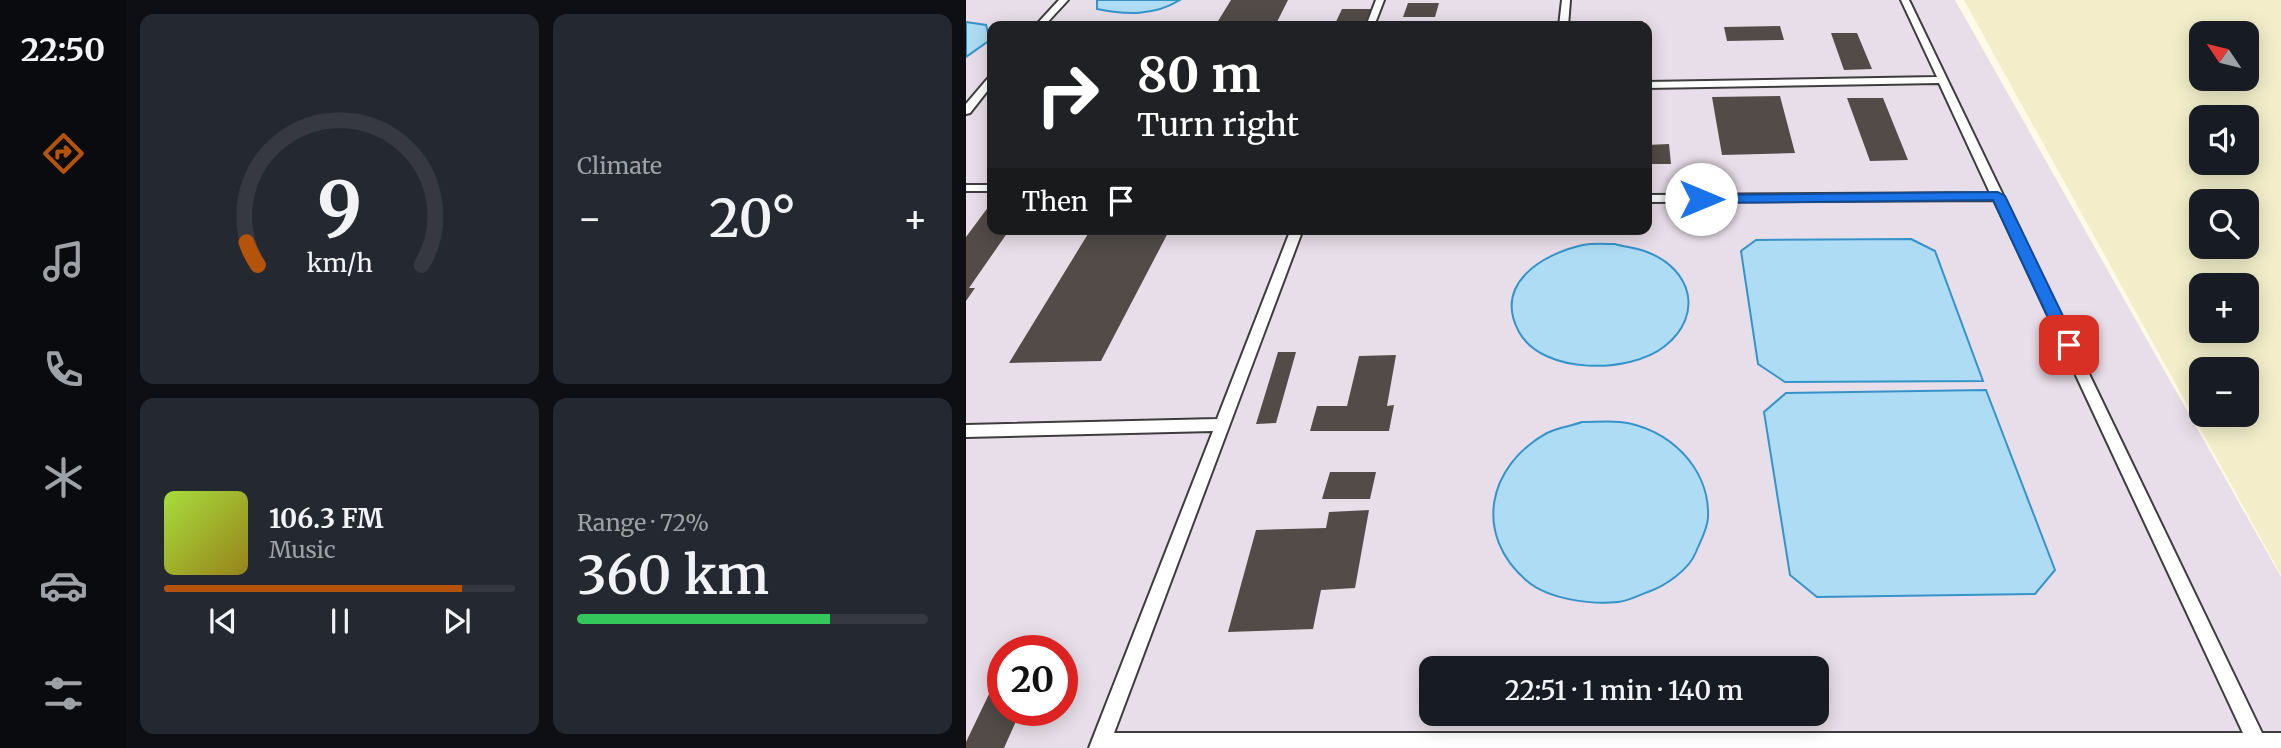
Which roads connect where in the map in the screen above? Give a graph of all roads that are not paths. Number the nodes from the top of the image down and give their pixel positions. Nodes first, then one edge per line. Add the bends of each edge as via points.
1 (1064, 0) edge
2 (1380, 0) edge
3 (1566, 0) edge
4 (1905, 0) edge
5 (1044, 21) edge
6 (1372, 21) edge
7 (1564, 21) edge
8 (1944, 80) junction
9 (987, 85) edge
10 (1652, 85) edge
11 (966, 111) edge
12 (966, 188) edge
13 (987, 188) edge
14 (1998, 196) junction
15 (1652, 199) edge
16 (1295, 235) edge
17 (1222, 425) junction
18 (966, 431) edge
19 (2257, 743) junction
20 (2281, 743) edge
21 (2167, 745) edge
22 (1100, 746) edge
23 (1548, 746) edge

1 - 5 lane
2 - 6 lane
3 - 7 lane
4 - 8 lane
8 - 10 lane
8 - 14 lane
9 - 11 lane
12 - 13 lane
14 - 15 lane
14 - 19 lane
16 - 17 lane
17 - 18 lane
17 - 22 lane
19 - 20 lane
19 - 21 lane
21 - 23 lane
22 - 23 lane

